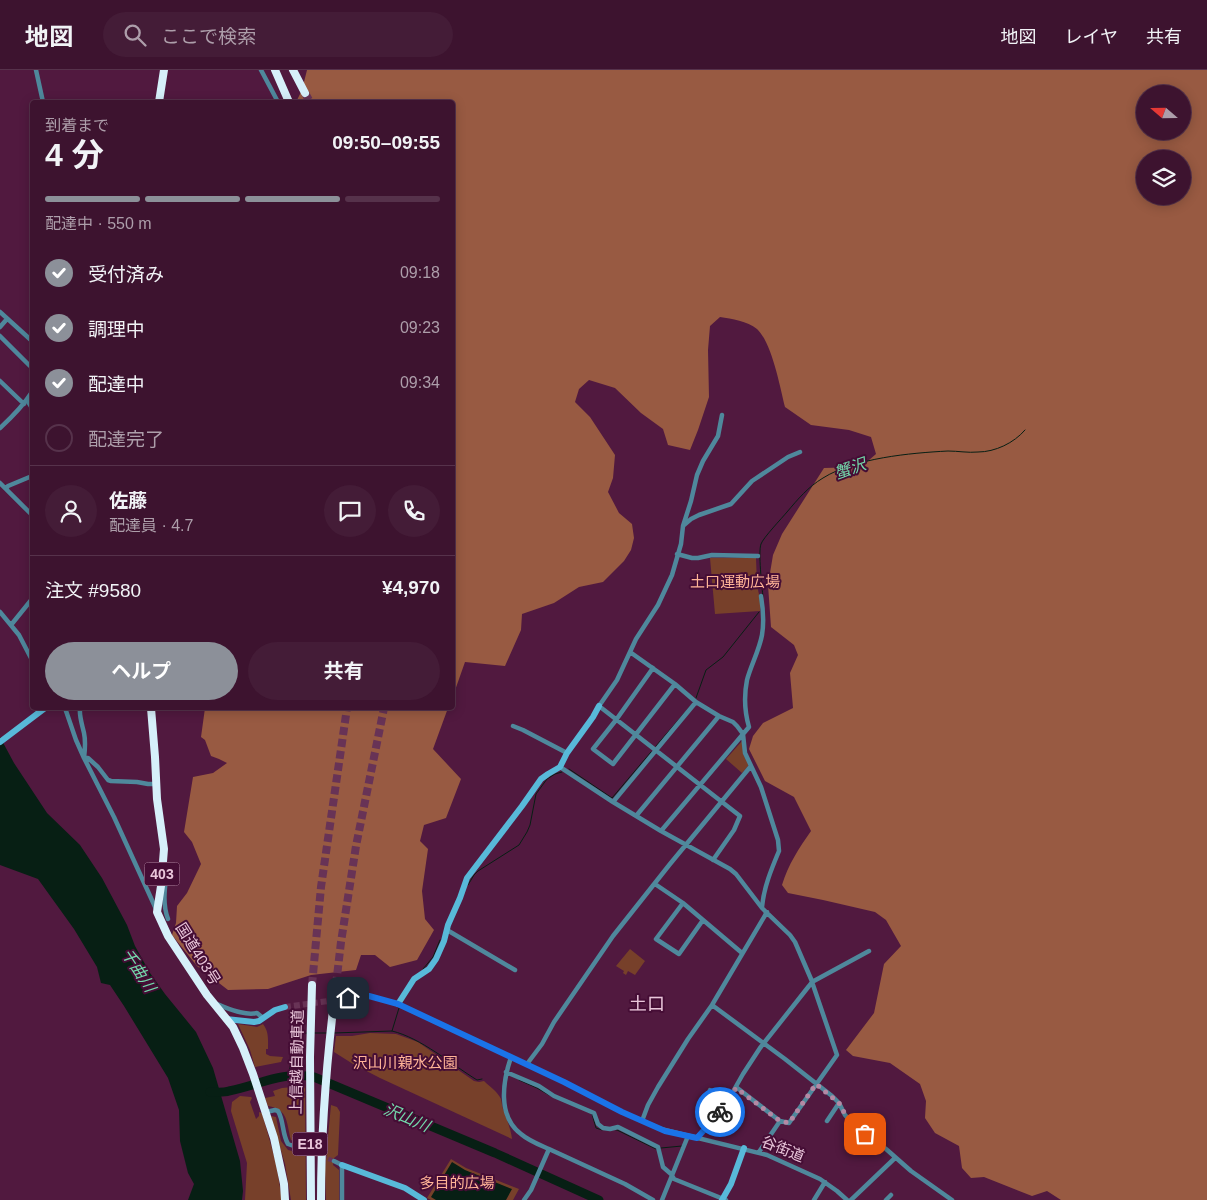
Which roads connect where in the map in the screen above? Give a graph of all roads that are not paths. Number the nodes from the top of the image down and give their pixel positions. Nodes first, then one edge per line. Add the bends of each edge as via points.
1 (36, 70) edge
2 (164, 70) edge
3 (261, 70) edge
4 (275, 70) edge
5 (293, 70) edge
6 (305, 93) tunnel mouth
7 (43, 100) edge
8 (159, 100) edge
9 (277, 100) edge
10 (288, 100) edge
11 (0, 312) edge
12 (7, 319) junction
13 (0, 327) edge
14 (0, 336) edge
15 (30, 339) edge
16 (30, 366) dead end
17 (0, 381) edge
18 (30, 395) edge
19 (25, 402) junction
20 (30, 406) edge
21 (722, 415) dead end
22 (0, 428) edge
23 (800, 452) dead end
24 (30, 477) edge
25 (2, 486) edge
26 (30, 513) edge
27 (683, 526) junction
28 (678, 554) junction
29 (758, 556) dead end
30 (761, 596) dead end
31 (30, 601) edge
32 (0, 612) edge
33 (11, 625) junction
34 (630, 652) junction
35 (30, 656) edge
36 (653, 668) junction
37 (675, 684) junction
38 (696, 702) junction
39 (599, 706) junction
40 (42, 710) edge
41 (66, 710) edge
42 (80, 710) edge
43 (151, 710) edge
44 (719, 716) junction
45 (616, 720) junction
46 (514, 726) dead end
47 (635, 734) junction
48 (743, 734) junction
49 (0, 742) edge
50 (656, 751) junction
51 (567, 752) junction
52 (84, 758) junction
53 (751, 766) junction
54 (560, 767) junction
55 (676, 767) junction
56 (156, 784) junction
57 (700, 785) junction
58 (722, 801) junction
59 (613, 802) junction
60 (636, 816) junction
61 (661, 831) junction
62 (686, 845) junction
63 (713, 860) junction
64 (163, 862) junction
65 (655, 884) junction
66 (683, 903) junction
67 (762, 908) junction
68 (157, 912) junction
69 (767, 912) junction
70 (168, 920) dead end
71 (703, 920) junction
72 (447, 930) junction
73 (869, 951) dead end
74 (742, 954) junction
75 (515, 970) dead end
76 (812, 982) junction
77 (336, 984) tunnel mouth
78 (312, 985) tunnel mouth
79 (343, 999) tunnel mouth
80 (213, 1002) junction
81 (398, 1004) junction
82 (712, 1005) junction
83 (285, 1007) tunnel mouth
84 (263, 1018) junction
85 (226, 1019) junction
86 (764, 1043) junction
87 (511, 1057) junction
88 (527, 1064) junction
89 (506, 1072) junction
90 (816, 1084) junction
91 (736, 1088) junction
92 (710, 1090) dead end
93 (728, 1102) junction
94 (839, 1103) junction
95 (266, 1112) junction
96 (642, 1121) junction
97 (780, 1121) junction
98 (827, 1121) dead end
99 (688, 1136) junction
100 (697, 1138) junction
101 (744, 1148) junction
102 (549, 1149) junction
103 (305, 1150) tunnel mouth
104 (759, 1152) junction
105 (895, 1158) junction
106 (334, 1161) tunnel mouth
107 (342, 1165) junction
108 (672, 1175) junction
109 (824, 1182) junction
110 (891, 1195) dead end
111 (285, 1200) edge
112 (310, 1200) edge
113 (321, 1200) edge
114 (342, 1200) edge
115 (424, 1200) edge
116 (524, 1200) edge
117 (653, 1200) edge
118 (662, 1200) edge
119 (724, 1200) edge
120 (814, 1200) edge
121 (847, 1200) edge
122 (852, 1200) edge
123 (886, 1200) edge
124 (952, 1200) edge

1 - 7 street
2 - 8 highway
3 - 9 street
4 - 10 highway
5 - 6 highway
11 - 12 street
12 - 13 street
12 - 15 street
14 - 16 street
17 - 19 street
18 - 19 street
19 - 20 street
19 - 22 street
21 - 27 street via 718,436 697,475
23 - 27 street via 752,481 731,504 699,515
24 - 25 street
25 - 26 street
27 - 28 street
28 - 29 street via 692,558
28 - 34 street via 658,605
30 - 48 street via 762,634 748,680 746,708 749,727
31 - 33 street
32 - 33 street
33 - 35 street
34 - 36 street
34 - 39 street via 617,680
36 - 37 street
36 - 45 street
37 - 38 street
37 - 47 street
38 - 44 street
38 - 50 street
39 - 45 street
39 - 51 street
40 - 49 street
41 - 52 street
42 - 52 street via 86,748
43 - 56 highway, 国道403号 / 403
44 - 48 street via 733,722
44 - 55 street
45 - 47 street
45 - 47 street via 593,749 612,764
46 - 51 street
47 - 50 street
48 - 53 street via 745,753
48 - 57 street
50 - 55 street
50 - 59 street
51 - 54 street
52 - 56 street via 98,767 108,780
52 - 68 street
53 - 58 street
53 - 67 street via 780,847 767,881
54 - 59 street
54 - 72 street via 541,779 467,878
55 - 57 street
55 - 60 street
56 - 64 highway, 国道403号 / 403
57 - 58 street
57 - 61 street
58 - 62 street
58 - 63 street via 740,816
59 - 60 street
60 - 61 street
61 - 62 street
62 - 63 street
62 - 65 street
63 - 67 street via 736,874
64 - 68 highway, 国道403号 / 403
64 - 70 street via 167,870 164,910
65 - 66 street
65 - 88 street via 611,940
66 - 71 street
66 - 71 street via 656,939 680,954
67 - 69 street
68 - 80 highway, 国道403号 via 168,936
69 - 74 street
69 - 76 street via 795,942
71 - 74 street
72 - 75 street
72 - 81 street via 436,959 414,980
73 - 76 street
74 - 82 street
76 - 86 street
76 - 90 street via 837,1055
77 - 113 highway, 上信越自動車道 / E18 via 322,1136
78 - 112 highway, 上信越自動車道 / E18
79 - 81 street, 谷街道 via 369,996
80 - 84 street via 257,1013
80 - 85 highway, 国道403号
81 - 87 street, 谷街道
82 - 86 street
82 - 96 street via 658,1086
83 - 84 street
84 - 85 street via 254,1022
85 - 95 highway, 国道403号 via 243,1048
86 - 90 street
86 - 91 street
87 - 88 street, 谷街道
87 - 89 street
88 - 96 street, 谷街道
89 - 102 street via 504,1104 512,1125 526,1138
89 - 108 street via 594,1113 603,1128 618,1127 658,1147 663,1167
90 - 94 street
90 - 97 street via 789,1123
91 - 93 street
91 - 97 street
92 - 93 street
93 - 100 street
94 - 98 street
94 - 105 street via 852,1123
95 - 103 street via 278,1111 288,1144
95 - 111 highway, 国道403号
96 - 99 street, 谷街道
97 - 104 street
99 - 100 street, 谷街道
99 - 108 street
100 - 101 street, 谷街道
101 - 104 street, 谷街道
101 - 119 street
102 - 116 street
102 - 117 street
104 - 109 street, 谷街道
105 - 122 street
105 - 124 street
106 - 107 street
107 - 114 street
107 - 115 street via 404,1188
108 - 118 street
108 - 119 street via 674,1179
109 - 120 street
109 - 121 street, 谷街道
110 - 123 street

